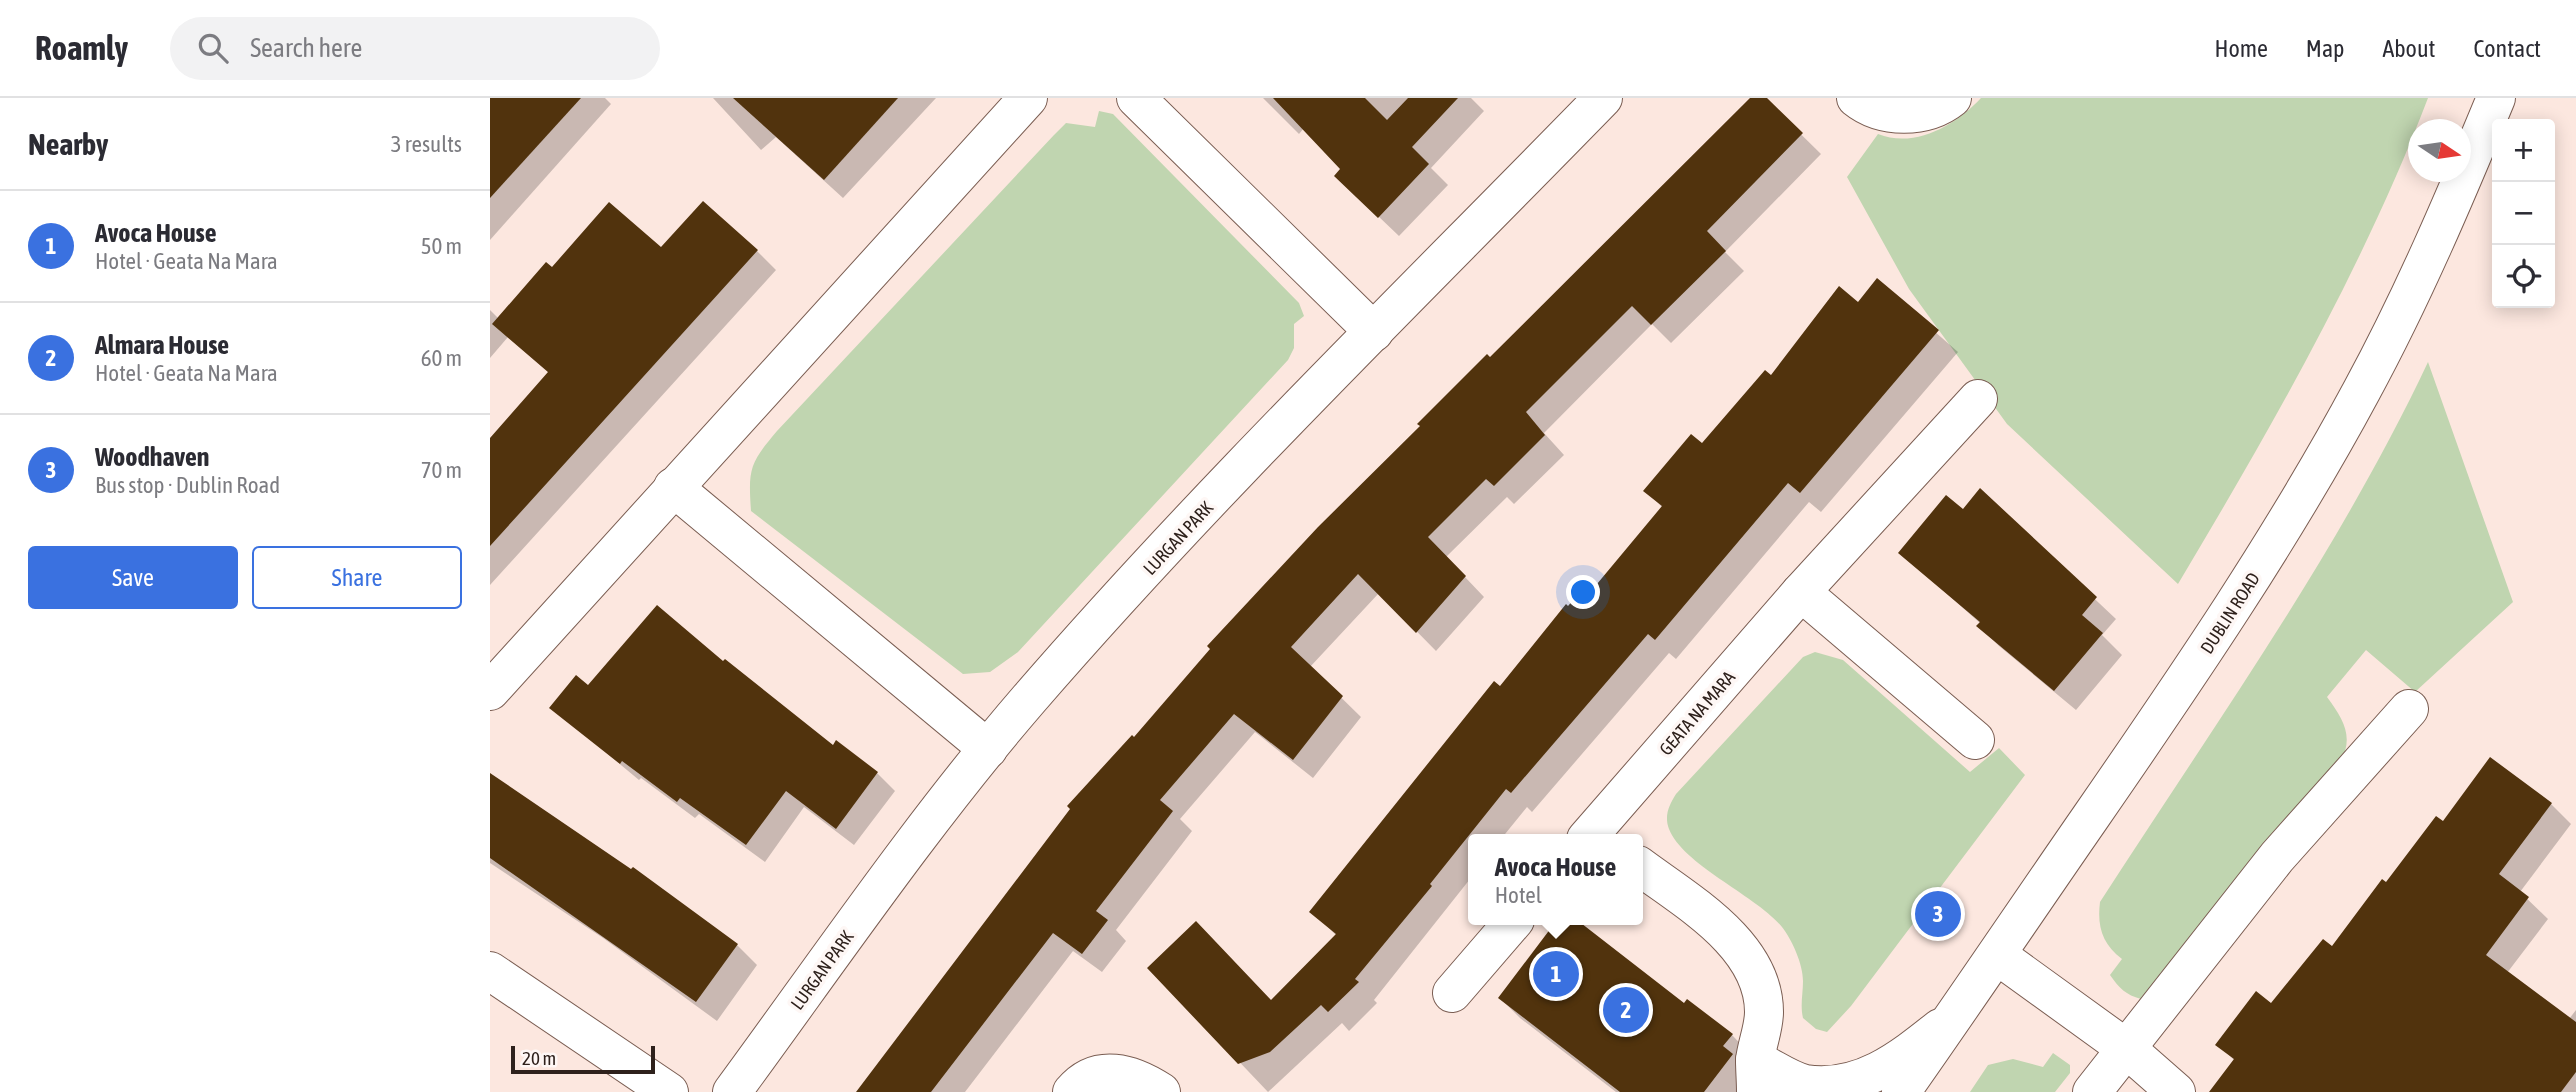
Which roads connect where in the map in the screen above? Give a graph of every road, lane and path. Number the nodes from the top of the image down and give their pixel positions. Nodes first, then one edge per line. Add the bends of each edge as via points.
1 (1028, 98) edge
2 (1136, 98) edge
3 (1603, 98) edge
4 (1856, 98) edge
5 (1952, 98) edge
6 (2496, 98) edge
7 (1374, 332) junction
8 (1978, 399) dead end
9 (673, 487) junction
10 (1801, 592) junction
11 (490, 691) edge
12 (2409, 709) dead end
13 (1975, 740) dead end
14 (988, 749) junction
15 (1596, 834) edge
16 (1643, 870) edge
17 (1511, 925) edge
18 (1997, 955) junction
19 (490, 971) edge
20 (1452, 993) dead end
21 (1954, 1018) junction
22 (2127, 1049) junction
23 (1756, 1076) edge
24 (669, 1092) edge
25 (732, 1092) edge
26 (1072, 1092) edge
27 (1161, 1092) edge
28 (1901, 1092) edge
29 (2092, 1092) edge
30 (2176, 1092) edge

1 - 9 street
2 - 7 street
3 - 7 street, LURGAN PARK
4 - 5 street via 1875,108 1910,114 1932,110
6 - 18 street, DUBLIN ROAD via 2427,258 2337,435 2200,659
7 - 14 street, LURGAN PARK via 1144,574
8 - 10 street, GEATA NA MARA
9 - 11 street
9 - 14 street
10 - 13 street
10 - 15 street, GEATA NA MARA
12 - 22 street via 2277,857
14 - 25 street, LURGAN PARK
16 - 23 street via 1712,920 1743,955 1761,985 1764,1013
17 - 20 street
18 - 21 street, DUBLIN ROAD
18 - 22 street
19 - 24 street
21 - 23 street via 1888,1069 1845,1085
21 - 28 street, DUBLIN ROAD
22 - 29 street
22 - 30 street
26 - 27 street via 1089,1076 1102,1073 1132,1077

